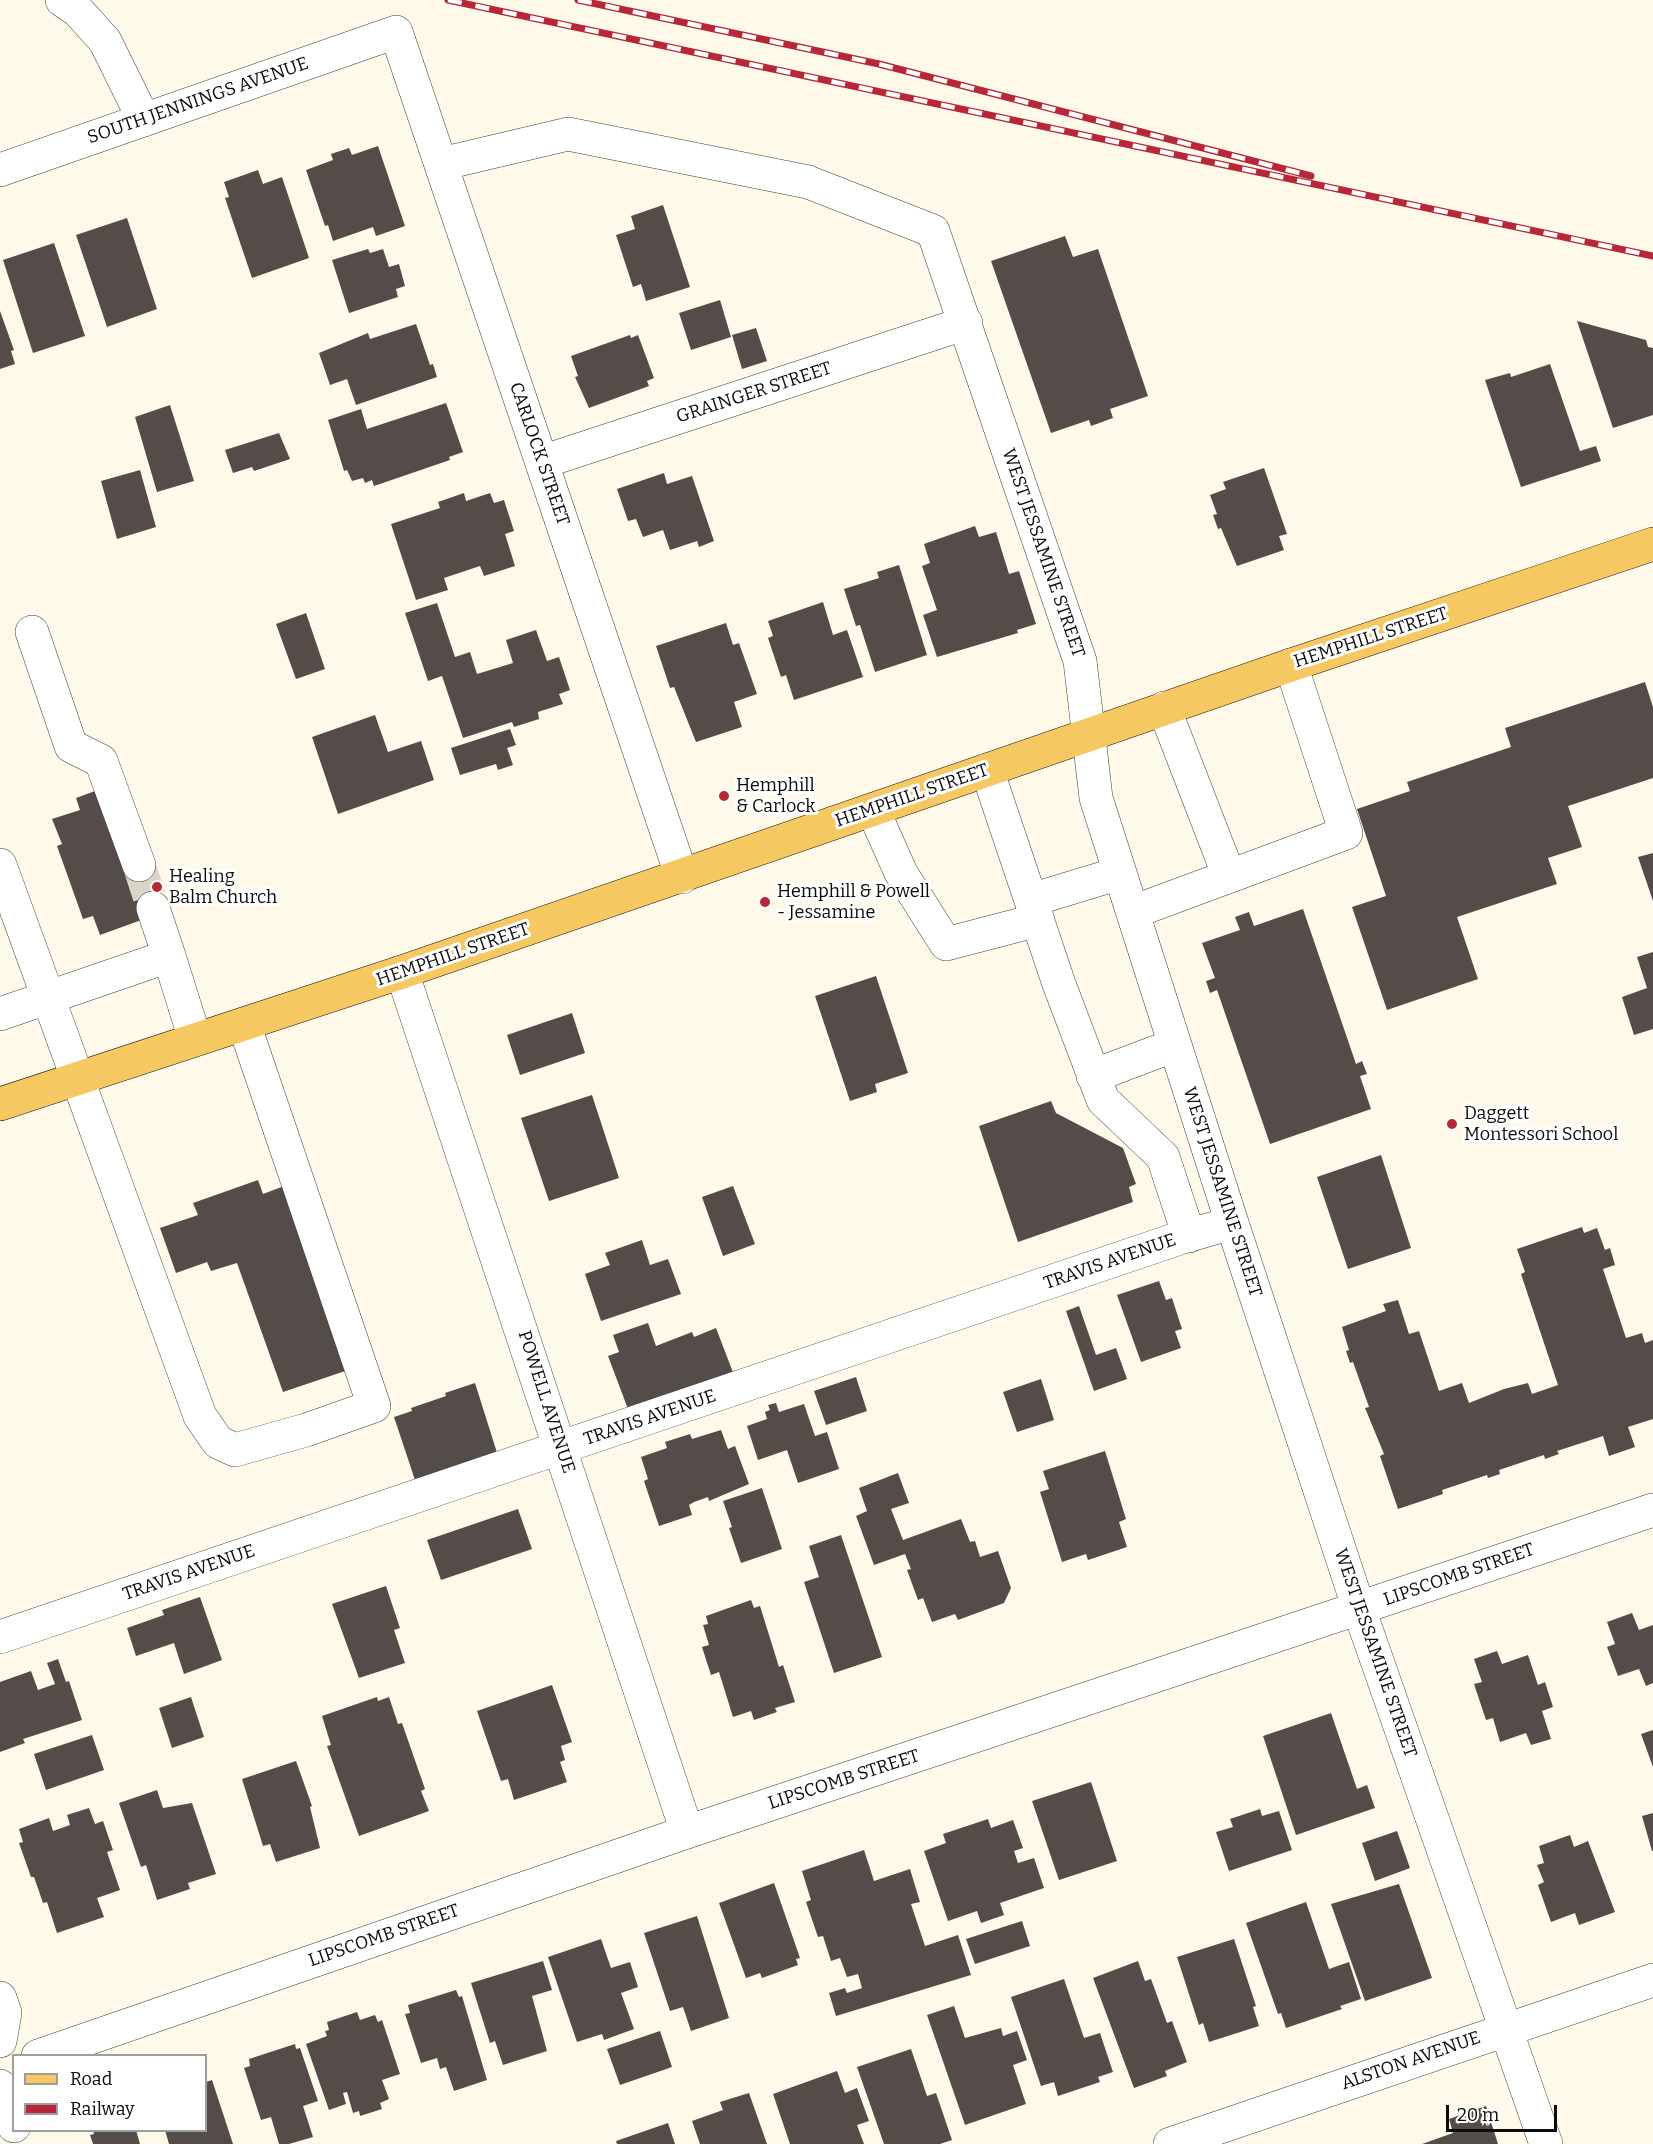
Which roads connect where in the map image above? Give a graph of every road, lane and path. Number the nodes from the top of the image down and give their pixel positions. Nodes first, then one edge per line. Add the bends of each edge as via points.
1 (62, 0) edge
2 (396, 32) joint
3 (144, 120) junction
4 (441, 164) junction
5 (0, 170) edge
6 (966, 323) junction
7 (542, 462) junction
8 (1653, 544) edge
9 (32, 632) dead end
10 (1291, 665) junction
11 (1164, 708) junction
12 (1089, 734) junction
13 (987, 770) junction
14 (873, 810) junction
15 (0, 865) edge
16 (139, 865) tunnel mouth
17 (1120, 873) junction
18 (1229, 876) junction
19 (682, 877) junction
20 (153, 908) tunnel mouth
21 (1034, 910) junction
22 (1133, 912) junction
23 (169, 956) junction
24 (402, 972) junction
25 (48, 997) junction
26 (0, 1014) edge
27 (244, 1024) junction
28 (195, 1039) junction
29 (1175, 1045) junction
30 (1094, 1076) junction
31 (78, 1079) junction
32 (0, 1104) edge
33 (1232, 1223) junction
34 (1189, 1236) junction
35 (562, 1448) junction
36 (1653, 1510) edge
37 (1359, 1609) junction
38 (0, 1637) edge
39 (687, 1832) junction
40 (1653, 1980) edge
41 (0, 1998) edge
42 (1506, 2029) junction
43 (0, 2041) edge
44 (41, 2054) edge
45 (0, 2086) edge
46 (12, 2122) edge
47 (1170, 2144) edge
48 (1546, 2144) edge

1 - 3 street via 78,11 105,41
2 - 3 street, SOUTH JENNINGS AVENUE
2 - 4 street, CARLOCK STREET
3 - 5 street, SOUTH JENNINGS AVENUE
4 - 6 street, WEST JESSAMINE STREET via 568,134 808,182 933,231
4 - 7 street, CARLOCK STREET
6 - 7 street, GRAINGER STREET
6 - 12 street, WEST JESSAMINE STREET via 1080,661
7 - 19 street, CARLOCK STREET
8 - 10 main road, HEMPHILL STREET
9 - 16 street via 71,746 101,761
10 - 11 main road, HEMPHILL STREET
10 - 18 street via 1346,833
11 - 12 main road, HEMPHILL STREET
11 - 18 street
12 - 13 main road, HEMPHILL STREET
12 - 17 street, WEST JESSAMINE STREET via 1096,798
13 - 14 main road, HEMPHILL STREET
13 - 21 street
14 - 19 main road, HEMPHILL STREET
14 - 21 street via 901,873 946,944
15 - 25 street
17 - 21 street
17 - 22 street, WEST JESSAMINE STREET
18 - 22 street
19 - 24 main road, HEMPHILL STREET
20 - 23 street
21 - 30 street
22 - 29 street, WEST JESSAMINE STREET
23 - 25 street
23 - 28 street
24 - 27 main road, HEMPHILL STREET
24 - 35 street, POWELL AVENUE
25 - 26 street
25 - 31 street
27 - 28 main road, HEMPHILL STREET
27 - 31 street via 374,1406 306,1430 235,1450 218,1442 200,1416
28 - 31 main road, HEMPHILL STREET
29 - 30 street
29 - 33 street, WEST JESSAMINE STREET
30 - 34 street via 1102,1101 1163,1157
31 - 32 main road, HEMPHILL STREET
33 - 34 street, TRAVIS AVENUE
33 - 37 street, WEST JESSAMINE STREET
34 - 35 street, TRAVIS AVENUE
35 - 38 street, TRAVIS AVENUE
35 - 39 street, POWELL AVENUE
36 - 37 street, LIPSCOMB STREET
37 - 39 street, LIPSCOMB STREET
37 - 42 street, WEST JESSAMINE STREET
39 - 44 street, LIPSCOMB STREET
40 - 42 street, ALSTON AVENUE
41 - 43 street via 5,2013
42 - 47 street, ALSTON AVENUE
42 - 48 street, WEST JESSAMINE STREET
45 - 46 street

